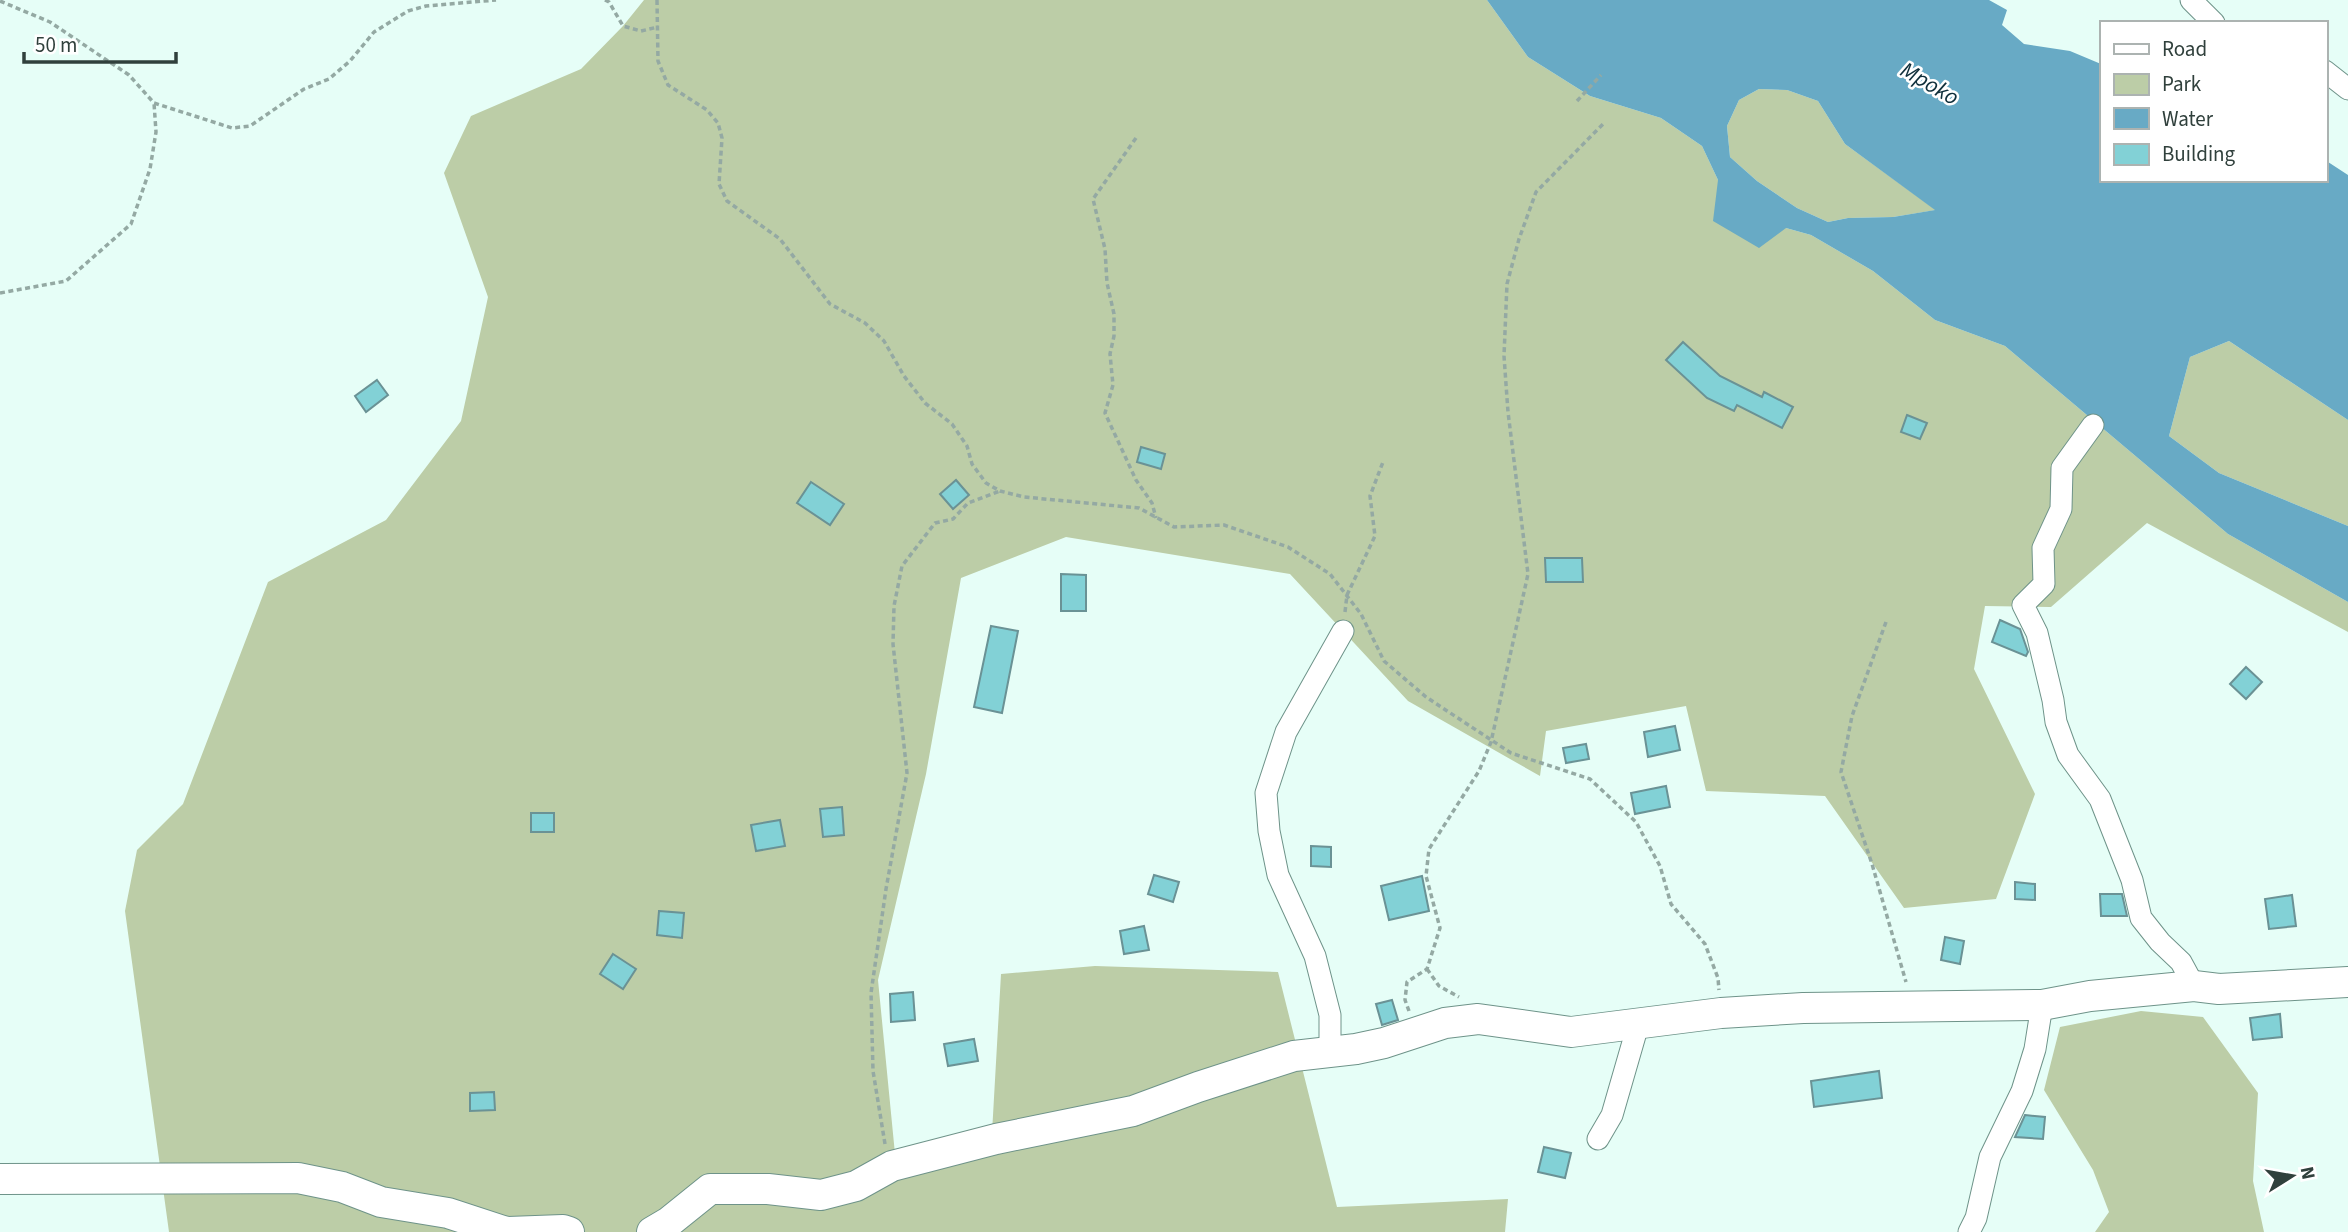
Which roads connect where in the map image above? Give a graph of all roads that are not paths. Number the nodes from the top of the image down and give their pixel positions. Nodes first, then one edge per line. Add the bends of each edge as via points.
1 (2191, 0) edge
2 (2212, 21) edge
3 (2327, 73) edge
4 (2348, 89) edge
5 (2093, 425) dead end
6 (1343, 631) road end
7 (2348, 982) edge
8 (2194, 986) junction
9 (2042, 1004) junction
10 (1638, 1025) junction
11 (1330, 1051) junction
12 (1598, 1139) dead end
13 (0, 1179) edge
14 (569, 1232) edge
15 (652, 1232) edge
16 (1969, 1232) edge

1 - 2 street
3 - 4 street
5 - 8 street via 2062,468 2061,509 2043,548 2044,584 2023,605 2036,633 2068,755 2100,799 2132,880 2141,918 2181,962
6 - 11 street via 1286,733 1266,793 1278,875 1315,956 1330,1015
7 - 8 street via 2219,989
8 - 9 street
9 - 10 street via 1803,1008
9 - 16 street via 2022,1091 1990,1157
10 - 11 street via 1571,1032 1478,1019 1445,1023 1356,1049
10 - 12 street via 1612,1115
11 - 15 street via 1294,1056 1133,1111 891,1166 856,1186 821,1195 710,1189
13 - 14 street via 299,1178 381,1202 449,1213 506,1232

